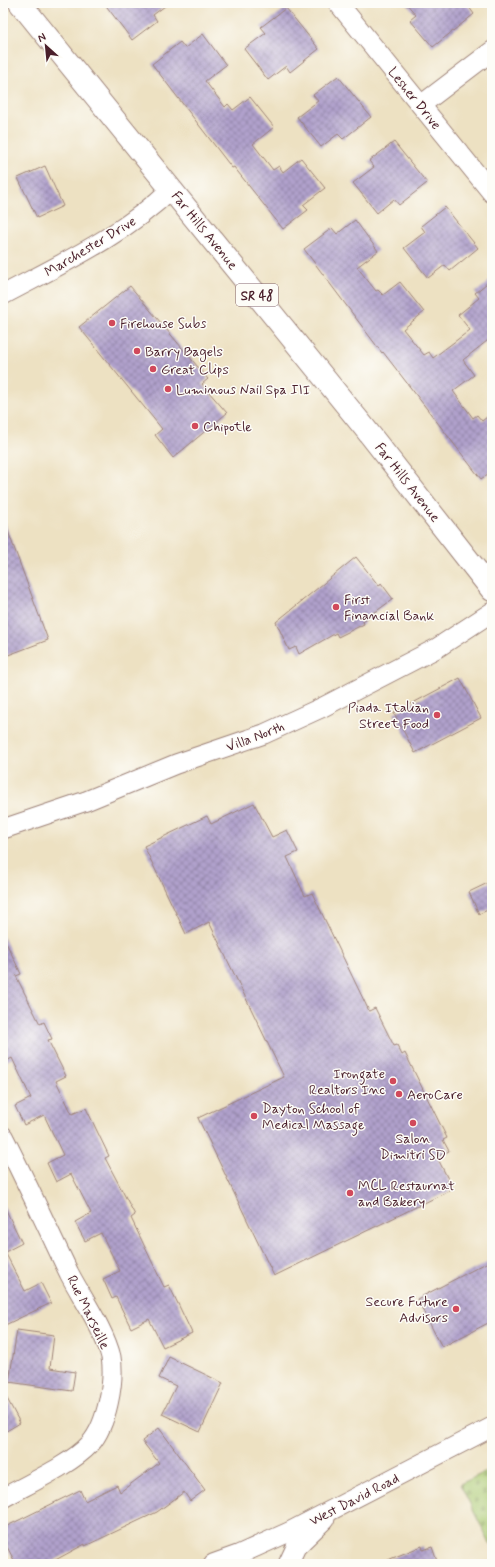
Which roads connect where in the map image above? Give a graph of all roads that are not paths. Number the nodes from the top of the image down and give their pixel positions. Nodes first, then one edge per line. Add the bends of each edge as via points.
1 (20, 3) edge
2 (338, 3) edge
3 (492, 51) edge
4 (421, 105) junction
5 (171, 189) junction
6 (492, 193) edge
7 (3, 295) edge
8 (492, 590) edge
9 (492, 612) edge
10 (3, 828) edge
11 (3, 1136) edge
12 (492, 1427) edge
13 (3, 1498) edge
14 (340, 1505) junction
15 (240, 1559) edge
16 (213, 1564) edge
17 (288, 1564) edge

1 - 5 main road, Far Hills Avenue / SR 48
2 - 4 street, Lesher Drive
3 - 4 street
4 - 6 street, Lesher Drive
5 - 7 street, Marchester Drive via 127,225
5 - 8 main road, Far Hills Avenue / SR 48
9 - 10 street, Villa North via 437,648 264,734 176,764 86,801
11 - 13 street, Rue Marseille via 105,1340 111,1357 112,1374 110,1397 91,1443 70,1460
12 - 14 street, West David Road
14 - 15 street, West David Road
14 - 17 street via 296,1548
15 - 16 street, West David Road

